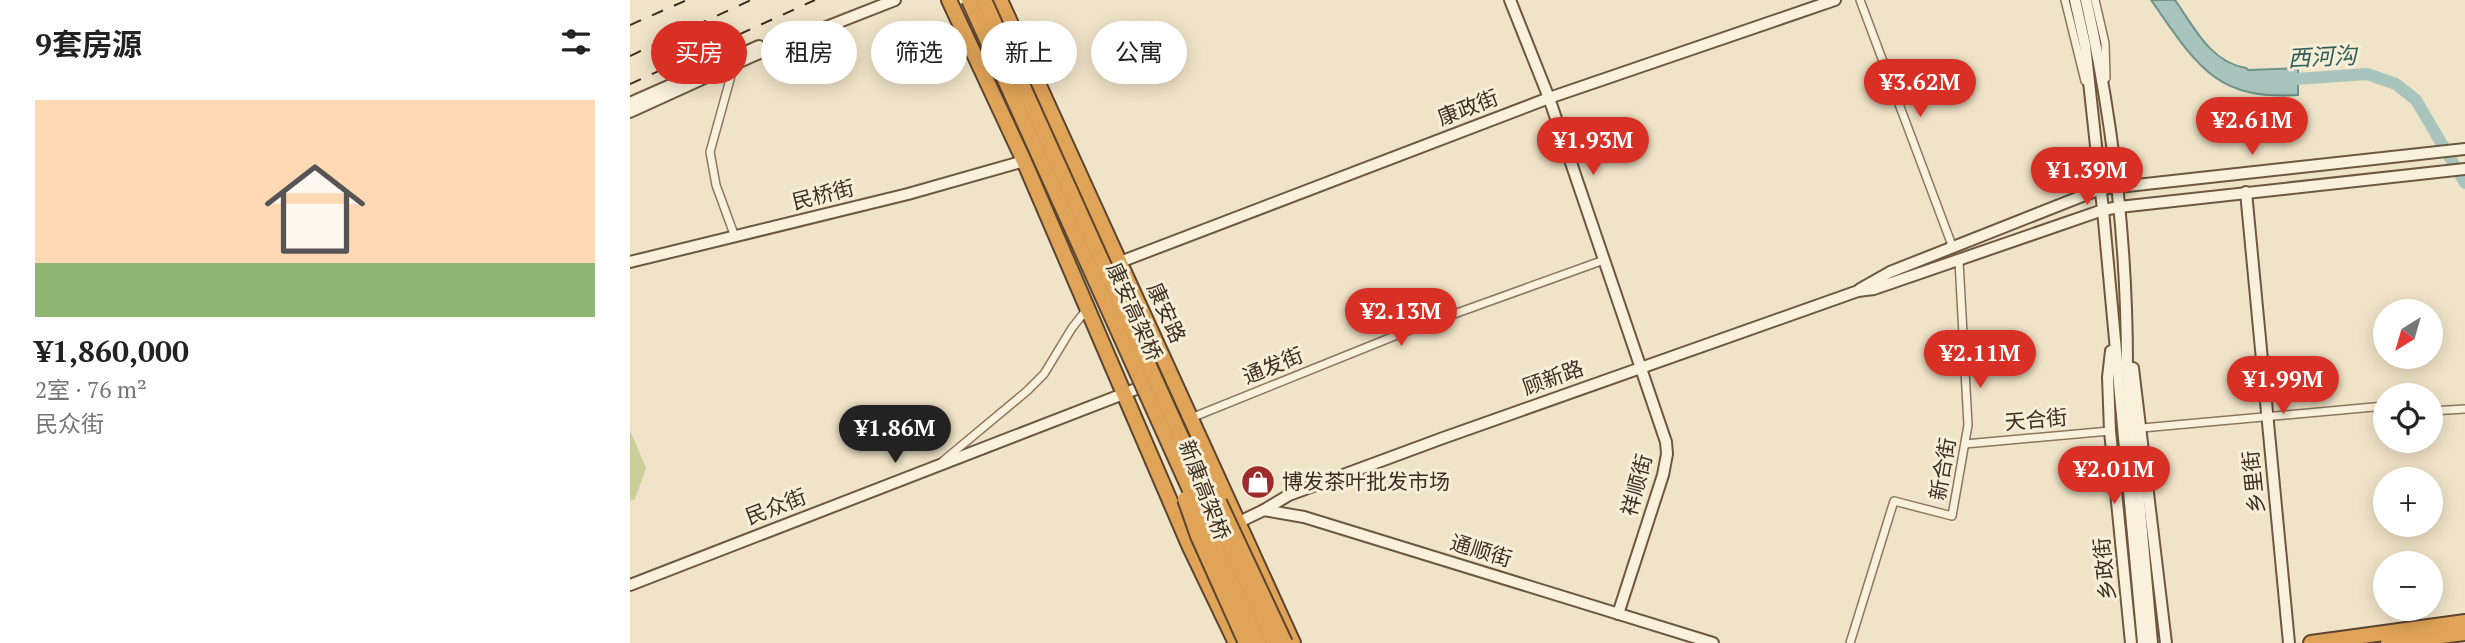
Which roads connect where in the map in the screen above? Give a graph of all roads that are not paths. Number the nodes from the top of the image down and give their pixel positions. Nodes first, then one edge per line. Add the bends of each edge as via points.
1 (875, 0) edge
2 (895, 0) edge
3 (949, 0) edge
4 (969, 0) edge
5 (984, 0) edge
6 (1510, 0) edge
7 (1835, 0) edge
8 (1860, 0) edge
9 (2065, 0) edge
10 (2075, 0) edge
11 (2086, 0) edge
12 (2095, 0) edge
13 (1001, 1) edge
14 (2090, 45) junction
15 (747, 60) edge
16 (692, 84) edge
17 (729, 84) edge
18 (2106, 97) junction
19 (1549, 98) junction
20 (2091, 100) junction
21 (630, 103) edge
22 (630, 112) edge
23 (2465, 149) edge
24 (1024, 161) junction
25 (2465, 169) edge
26 (2117, 187) junction
27 (2100, 189) junction
28 (2246, 192) junction
29 (2119, 207) junction
30 (2103, 210) junction
31 (735, 237) junction
32 (1954, 248) junction
33 (1604, 260) junction
34 (630, 261) edge
35 (1959, 261) junction
36 (1119, 262) junction
37 (1858, 291) junction
38 (1088, 309) junction
39 (2114, 324) junction
40 (2127, 325) junction
41 (1134, 348) junction
42 (2122, 366) junction
43 (1640, 367) junction
44 (1171, 376) junction
45 (1123, 394) junction
46 (2373, 407) edge
47 (2465, 409) edge
48 (2443, 410) edge
49 (2267, 417) junction
50 (1190, 418) junction
51 (2142, 428) junction
52 (2110, 431) junction
53 (1965, 444) junction
54 (939, 464) junction
55 (1264, 510) junction
56 (1238, 523) junction
57 (1189, 545) junction
58 (630, 585) edge
59 (1618, 614) junction
60 (2465, 622) edge
61 (2465, 633) edge
62 (1236, 643) edge
63 (1246, 643) edge
64 (1259, 643) edge
65 (1274, 643) edge
66 (1285, 643) edge
67 (1293, 643) edge
68 (1713, 643) edge
69 (1850, 643) edge
70 (2131, 643) edge
71 (2143, 643) edge
72 (2152, 643) edge
73 (2166, 643) edge
74 (2289, 643) edge
75 (2312, 643) edge
76 (2388, 643) edge

1 - 21 main road
2 - 15 main road
3 - 24 highway
4 - 41 highway, 康安高架桥, bridge
5 - 41 highway, 康安高架桥, bridge
6 - 19 main road, 祥顺街
7 - 19 main road, 康政街
8 - 32 street
9 - 20 street, 乡政街
10 - 14 main road
11 - 14 main road
12 - 18 street via 2105,43
13 - 36 highway, 康安路
14 - 18 main road
14 - 20 main road, 乡政街
16 - 22 main road
17 - 31 street via 710,152 716,185
18 - 26 main road
19 - 33 main road, 祥顺街
19 - 36 main road, 康政街
20 - 27 main road, 乡政街
23 - 26 main road, 顾新路
24 - 31 main road, 民桥街
24 - 38 highway
25 - 28 main road, 顾新路
26 - 27 main road, 顾新路
26 - 29 main road
27 - 30 main road, 乡政街
27 - 32 main road, 顾新路
28 - 29 main road, 顾新路
28 - 49 main road, 乡里街
29 - 30 main road, 顾新路
29 - 40 main road
30 - 35 main road, 顾新路
30 - 39 main road, 乡政街
31 - 34 main road, 民桥街
32 - 37 main road, 顾新路 via 1890,272
33 - 43 main road, 祥顺街
33 - 50 street, 通发街 via 1406,331
35 - 37 main road, 顾新路
35 - 53 street, 新合街 via 1968,425
36 - 44 highway, 康安路
37 - 43 main road, 顾新路
38 - 45 highway
38 - 54 street via 1044,374
39 - 42 main road, 乡政街
39 - 52 main road, 乡政街 via 2108,377
40 - 42 main road
40 - 51 main road
41 - 63 highway, 新康高架桥, bridge via 1149,412
41 - 64 highway, 康安高架桥, bridge
41 - 65 highway, 康安高架桥, bridge
41 - 66 highway, bridge via 1170,399
42 - 71 main road
42 - 72 main road
43 - 55 main road, 顾新路 via 1289,495
43 - 59 main road, 祥顺街 via 1667,454
44 - 45 main road, 民众街
44 - 50 highway, 康安路
45 - 54 main road, 民众街
45 - 57 highway
46 - 49 street
47 - 48 street
49 - 51 street
49 - 74 main road, 乡里街
50 - 56 highway, 康安路
51 - 73 main road
52 - 53 street, 天合街
52 - 70 main road, 乡政街
53 - 69 street, 新合街 via 1952,516 1894,501
54 - 58 main road, 民众街
55 - 56 main road
55 - 59 main road, 通顺街 via 1304,517
56 - 57 main road
56 - 67 highway, 康安路
57 - 62 highway
59 - 68 main road, 通顺街
60 - 75 highway
61 - 76 highway

